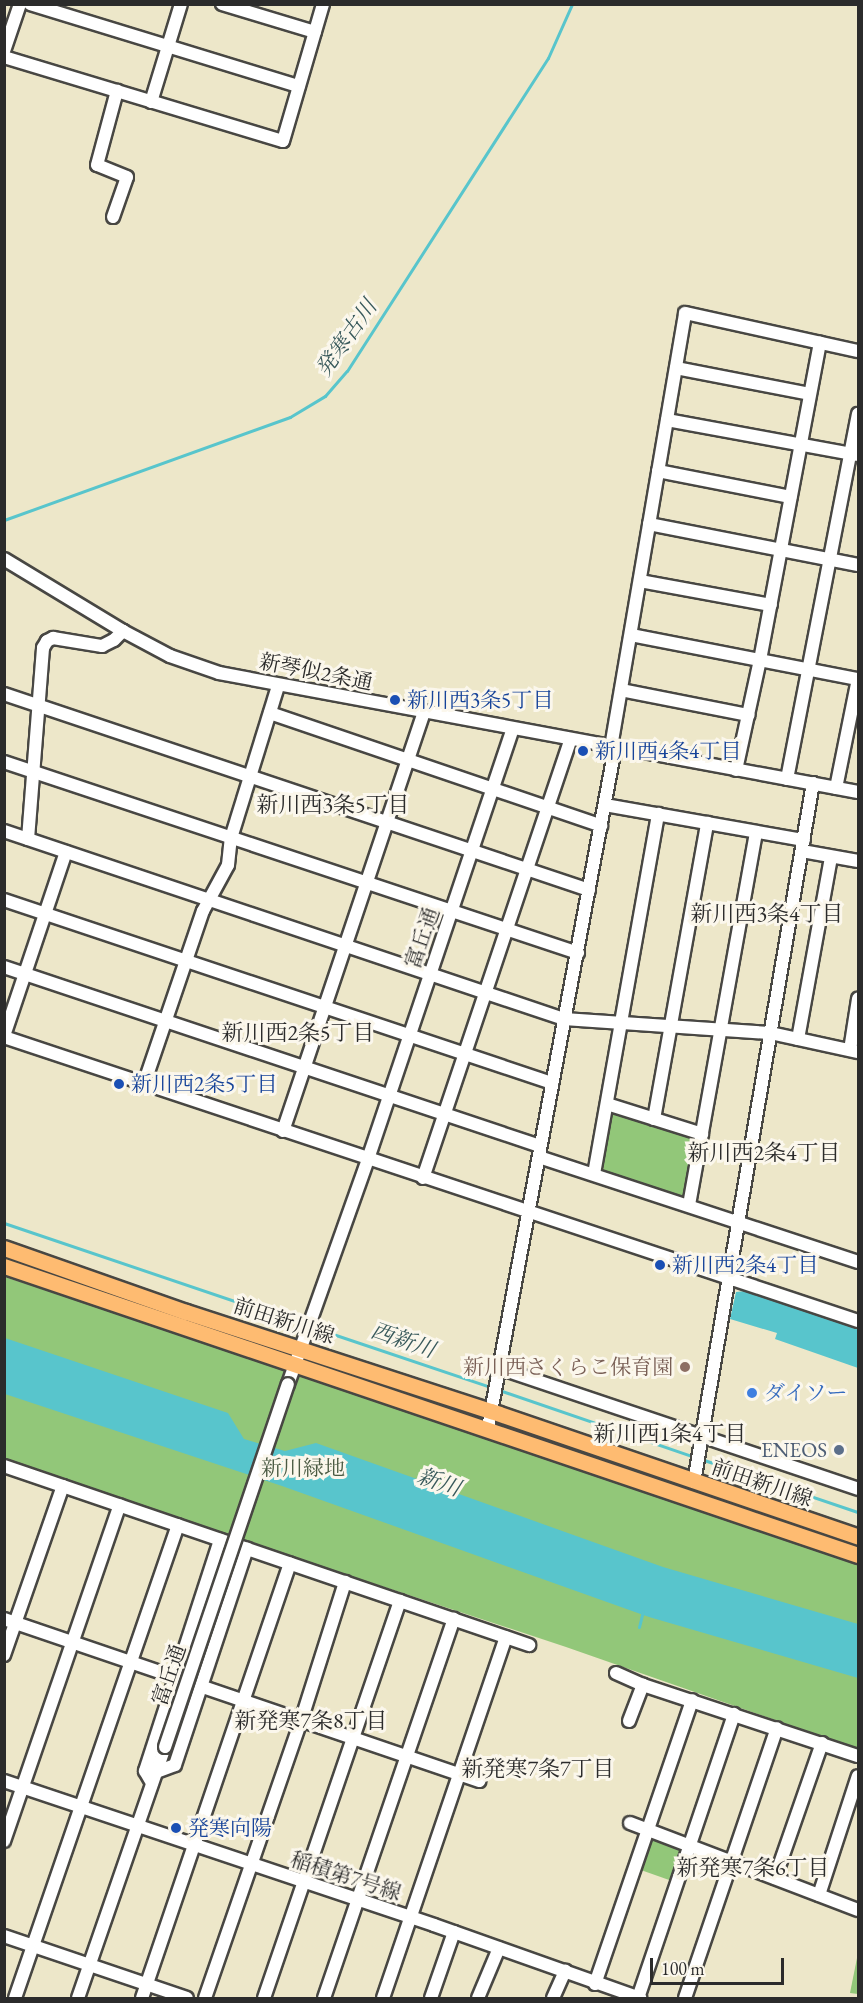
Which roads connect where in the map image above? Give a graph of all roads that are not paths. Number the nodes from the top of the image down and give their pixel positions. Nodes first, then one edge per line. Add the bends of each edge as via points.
1 (20, 4) edge
2 (30, 4) edge
3 (181, 4) edge
4 (222, 4) edge
5 (323, 4) edge
6 (315, 32) junction
7 (168, 46) junction
8 (4, 51) edge
9 (4, 57) edge
10 (299, 86) junction
11 (117, 91) junction
12 (151, 102) junction
13 (113, 217) dead end
14 (820, 343) junction
15 (858, 351) edge
16 (676, 368) junction
17 (810, 394) junction
18 (858, 414) edge
19 (667, 420) junction
20 (799, 444) junction
21 (855, 454) edge
22 (658, 471) junction
23 (790, 497) junction
24 (649, 525) junction
25 (781, 550) junction
26 (4, 559) edge
27 (830, 559) junction
28 (858, 565) edge
29 (640, 581) junction
30 (771, 605) junction
31 (123, 631) junction
32 (631, 635) junction
33 (760, 660) junction
34 (810, 670) junction
35 (858, 679) edge
36 (278, 686) junction
37 (621, 690) junction
38 (4, 694) edge
39 (39, 705) junction
40 (270, 713) junction
41 (424, 713) junction
42 (750, 715) junction
43 (513, 729) junction
44 (571, 739) junction
45 (613, 748) junction
46 (4, 762) edge
47 (408, 762) junction
48 (736, 770) junction
49 (34, 772) junction
50 (250, 776) junction
51 (787, 779) junction
52 (813, 783) junction
53 (837, 788) junction
54 (492, 789) junction
55 (858, 792) edge
56 (605, 805) junction
57 (548, 807) junction
58 (658, 814) junction
59 (388, 822) junction
60 (707, 823) junction
61 (601, 826) junction
62 (4, 831) edge
63 (756, 832) junction
64 (231, 838) junction
65 (28, 839) junction
66 (803, 846) junction
67 (472, 850) junction
68 (66, 852) junction
69 (831, 857) junction
70 (858, 861) edge
71 (527, 869) junction
72 (367, 883) junction
73 (589, 890) junction
74 (208, 899) junction
75 (4, 900) edge
76 (452, 911) junction
77 (45, 914) junction
78 (507, 929) junction
79 (346, 945) junction
80 (578, 953) junction
81 (186, 961) junction
82 (4, 968) edge
83 (25, 974) junction
84 (430, 974) junction
85 (485, 992) junction
86 (858, 999) edge
87 (326, 1006) junction
88 (564, 1019) junction
89 (165, 1022) junction
90 (620, 1022) junction
91 (671, 1026) junction
92 (720, 1029) junction
93 (770, 1033) junction
94 (410, 1034) junction
95 (4, 1036) edge
96 (798, 1039) junction
97 (465, 1052) junction
98 (854, 1052) edge
99 (305, 1067) junction
100 (552, 1083) junction
101 (144, 1084) junction
102 (390, 1096) junction
103 (607, 1104) junction
104 (444, 1114) junction
105 (654, 1119) junction
106 (283, 1131) junction
107 (702, 1134) junction
108 (539, 1152) junction
109 (368, 1159) junction
110 (594, 1174) junction
111 (423, 1178) junction
112 (689, 1205) junction
113 (528, 1213) junction
114 (738, 1221) junction
115 (4, 1248) edge
116 (858, 1262) edge
117 (4, 1266) edge
118 (728, 1278) junction
119 (858, 1321) edge
120 (301, 1348) junction
121 (296, 1364) junction
122 (499, 1371) junction
123 (491, 1411) junction
124 (488, 1428) junction
125 (701, 1441) junction
126 (5, 1468) edge
127 (694, 1482) junction
128 (63, 1486) junction
129 (858, 1489) edge
130 (120, 1505) junction
131 (178, 1525) junction
132 (220, 1540) junction
133 (858, 1546) edge
134 (247, 1549) junction
135 (290, 1563) junction
136 (345, 1582) junction
137 (400, 1601) junction
138 (454, 1619) junction
139 (10, 1621) edge
140 (506, 1637) junction
141 (73, 1643) junction
142 (529, 1645) dead end
143 (4, 1655) edge
144 (129, 1662) junction
145 (616, 1673) dead end
146 (174, 1677) junction
147 (643, 1685) junction
148 (203, 1687) junction
149 (692, 1700) junction
150 (243, 1701) junction
151 (734, 1714) junction
152 (301, 1721) junction
153 (629, 1721) dead end
154 (777, 1728) junction
155 (352, 1738) junction
156 (822, 1743) junction
157 (858, 1756) edge
158 (406, 1757) junction
159 (459, 1775) junction
160 (858, 1776) edge
161 (154, 1778) junction
162 (4, 1781) edge
163 (479, 1781) dead end
164 (23, 1787) junction
165 (81, 1805) junction
166 (630, 1823) dead end
167 (138, 1826) junction
168 (648, 1829) junction
169 (4, 1841) edge
170 (689, 1845) junction
171 (195, 1846) junction
172 (731, 1861) junction
173 (251, 1865) junction
174 (775, 1878) junction
175 (304, 1882) junction
176 (819, 1895) junction
177 (357, 1900) junction
178 (858, 1910) edge
179 (410, 1917) junction
180 (454, 1932) junction
181 (4, 1936) edge
182 (33, 1946) junction
183 (499, 1948) junction
184 (90, 1964) junction
185 (565, 1971) junction
186 (146, 1984) junction
187 (595, 1984) junction
188 (15, 1998) edge
189 (78, 1998) edge
190 (142, 1998) edge
191 (187, 1998) edge
192 (206, 1998) edge
193 (264, 1998) edge
194 (324, 1998) edge
195 (382, 1998) edge
196 (431, 1998) edge
197 (478, 1998) edge
198 (554, 1998) edge
199 (639, 1998) edge
200 (685, 1998) edge

1 - 8 street
2 - 7 street
3 - 7 street
4 - 6 street
5 - 6 street
6 - 10 street
7 - 10 street
7 - 12 street
9 - 11 street
10 - 12 street via 283,141
11 - 12 street
11 - 13 street via 97,165 127,177
14 - 15 street
14 - 16 street via 686,313
14 - 17 street
16 - 17 street
16 - 19 street
17 - 20 street
18 - 21 street
19 - 20 street
19 - 22 street
20 - 21 street
20 - 23 street
21 - 27 street
22 - 23 street
22 - 24 street
23 - 25 street
24 - 25 street
24 - 29 street
25 - 27 street
25 - 30 street
26 - 31 street, 新琴似2条通
27 - 28 street
27 - 34 street
29 - 30 street
29 - 32 street
30 - 33 street
31 - 36 street, 新琴似2条通 via 170,656 219,673
31 - 39 street via 102,646 53,638 47,641 43,648
32 - 33 street
32 - 37 street
33 - 34 street
33 - 42 street
34 - 35 street
34 - 51 street
35 - 53 street
36 - 40 street
36 - 41 street, 新琴似2条通
37 - 42 street
37 - 45 street
38 - 39 street
39 - 49 street
39 - 50 street
40 - 47 street
40 - 50 street
41 - 43 street, 新琴似2条通
41 - 47 street
42 - 48 street
43 - 44 street, 新琴似2条通
43 - 54 street, 富丘通
44 - 45 street, 新琴似2条通
44 - 57 street
45 - 48 street, 新琴似2条通
45 - 56 street
46 - 49 street
47 - 54 street
47 - 59 street
48 - 51 street, 新琴似2条通
49 - 64 street
49 - 65 street
50 - 59 street
50 - 64 street
51 - 52 street, 新琴似2条通
52 - 53 street, 新琴似2条通
52 - 66 street
53 - 55 street, 新琴似2条通
54 - 57 street
54 - 67 street, 富丘通
56 - 58 street
56 - 61 street
57 - 61 street
57 - 71 street
58 - 60 street
58 - 90 street
59 - 67 street
59 - 72 street
60 - 63 street
60 - 91 street
61 - 73 street
62 - 65 street
63 - 66 street
63 - 92 street
64 - 72 street
64 - 74 street via 228,865
65 - 68 street
66 - 69 street
66 - 93 street
67 - 71 street
67 - 76 street, 富丘通
68 - 74 street
68 - 77 street
69 - 70 street
69 - 96 street
71 - 73 street
71 - 78 street
72 - 76 street
72 - 79 street
73 - 80 street
74 - 79 street
74 - 81 street
75 - 77 street
76 - 78 street
76 - 84 street, 富丘通
77 - 81 street
77 - 83 street
78 - 80 street
78 - 85 street
79 - 84 street
79 - 87 street
80 - 88 street
81 - 87 street
81 - 89 street
82 - 83 street
83 - 89 street
83 - 95 street
84 - 85 street
84 - 94 street, 富丘通
85 - 88 street
85 - 97 street
86 - 98 street
87 - 94 street
87 - 99 street
88 - 90 street
88 - 100 street
89 - 99 street
89 - 101 street
90 - 91 street
90 - 103 street
91 - 92 street
91 - 105 street
92 - 93 street
92 - 107 street
93 - 96 street
93 - 114 street
94 - 97 street
94 - 102 street, 富丘通
95 - 101 street
96 - 98 street
97 - 100 street
97 - 104 street
99 - 102 street
99 - 106 street
100 - 108 street
101 - 106 street
102 - 104 street
102 - 109 street, 富丘通
103 - 105 street
103 - 110 street
104 - 108 street
104 - 111 street
105 - 107 street
106 - 109 street
107 - 112 street
108 - 110 street
108 - 113 street
109 - 111 street
109 - 120 street, 富丘通
110 - 112 street
111 - 113 street
112 - 114 street
113 - 118 street
113 - 122 street
114 - 116 street
114 - 118 street
115 - 120 main road, 前田新川線
117 - 121 main road, 前田新川線
118 - 119 street
118 - 125 street
120 - 121 street, 富丘通
120 - 123 main road, 前田新川線
121 - 124 main road, 前田新川線
121 - 161 street, 富丘通, bridge
122 - 123 street
122 - 125 street
123 - 124 street
123 - 127 main road, 前田新川線
124 - 133 main road, 前田新川線
125 - 127 street
125 - 129 street
126 - 128 street
127 - 133 main road, 前田新川線
128 - 130 street
128 - 139 street
130 - 131 street
130 - 141 street
131 - 132 street
131 - 144 street
132 - 134 street
132 - 146 street
134 - 135 street
134 - 148 street
135 - 136 street
135 - 150 street
136 - 137 street
136 - 152 street
137 - 138 street
137 - 155 street
138 - 140 street
138 - 158 street
139 - 141 street
139 - 143 street
140 - 142 street
140 - 159 street
141 - 144 street
141 - 164 street
144 - 146 street
144 - 165 street
145 - 147 street
146 - 161 street via 145,1771
147 - 149 street
147 - 153 street
148 - 150 street
148 - 161 street via 175,1765
149 - 151 street
149 - 168 street
150 - 152 street
150 - 171 street
151 - 154 street
151 - 170 street
152 - 155 street
152 - 173 street
154 - 156 street
154 - 172 street
155 - 158 street
155 - 175 street
156 - 157 street
156 - 174 street
158 - 159 street
158 - 177 street
159 - 163 street
159 - 179 street
160 - 176 street
161 - 167 street, 富丘通
162 - 164 street, 稲積第7号線
164 - 165 street, 稲積第7号線
164 - 169 street
165 - 167 street, 稲積第7号線
165 - 182 street
166 - 168 street
167 - 171 street, 稲積第7号線
167 - 184 street, 富丘通
168 - 170 street
168 - 187 street
170 - 172 street
170 - 199 street
171 - 173 street, 稲積第7号線
171 - 186 street
172 - 174 street
172 - 200 street
173 - 175 street, 稲積第7号線
173 - 192 street
174 - 176 street
175 - 177 street, 稲積第7号線
175 - 193 street
176 - 178 street
177 - 179 street, 稲積第7号線
177 - 194 street
179 - 180 street, 稲積第7号線
179 - 195 street
180 - 183 street, 稲積第7号線
180 - 196 street
181 - 182 street
182 - 184 street
182 - 188 street
183 - 185 street, 稲積第7号線
183 - 197 street
184 - 186 street
184 - 189 street, 富丘通
185 - 187 street, 稲積第7号線
185 - 198 street
186 - 190 street
186 - 191 street
187 - 199 street, 稲積第7号線

